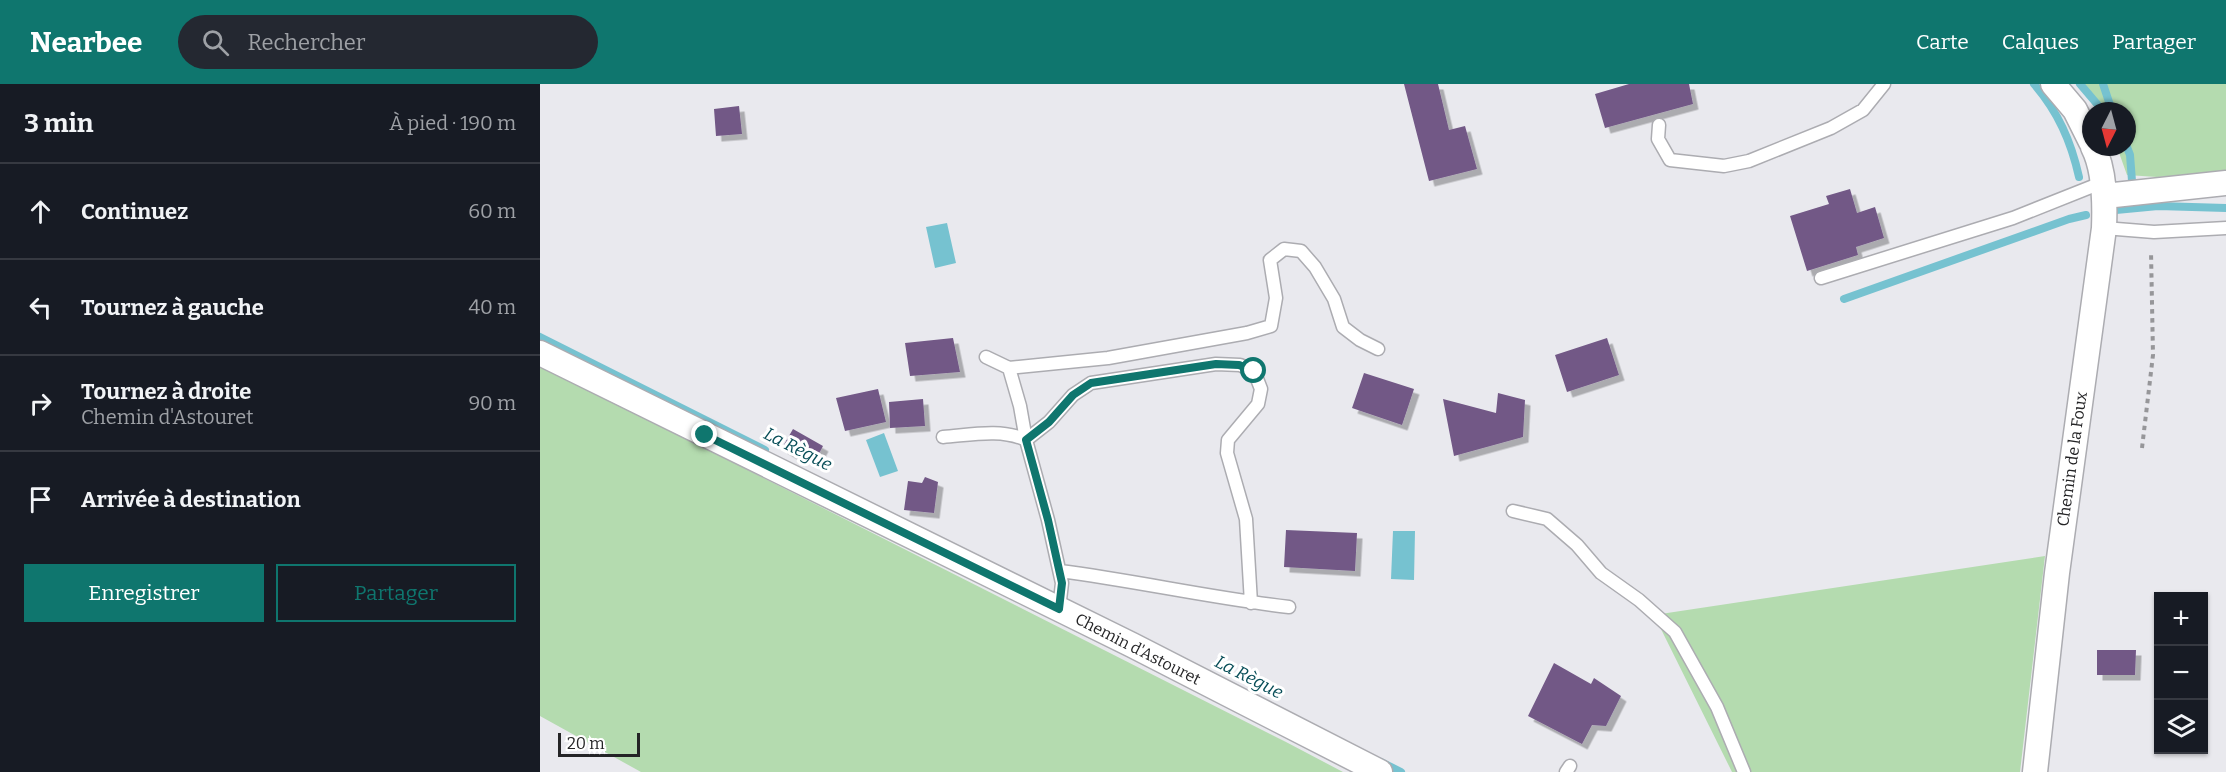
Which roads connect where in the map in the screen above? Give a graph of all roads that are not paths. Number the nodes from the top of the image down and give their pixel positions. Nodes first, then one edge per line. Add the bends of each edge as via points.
1 (1884, 84) edge
2 (2054, 84) edge
3 (1659, 124) dead end
4 (2082, 124) edge
5 (2097, 156) edge
6 (2226, 183) edge
7 (2103, 189) junction
8 (2104, 228) junction
9 (2226, 228) edge
10 (1821, 278) dead end
11 (1378, 349) dead end
12 (540, 353) edge
13 (986, 357) dead end
14 (1009, 368) junction
15 (943, 437) dead end
16 (1026, 440) junction
17 (1513, 511) dead end
18 (1060, 571) junction
19 (1251, 603) junction
20 (1289, 607) dead end
21 (1059, 609) junction
22 (1380, 772) edge
23 (1744, 772) edge
24 (2035, 772) edge

1 - 3 lane via 1863,110 1831,128 1749,161 1724,166 1670,160 1658,139
2 - 4 street
5 - 7 street, Chemin de la Foux
6 - 7 street
7 - 8 street, Chemin de la Foux
7 - 10 lane
8 - 9 lane via 2151,232
8 - 24 street, Chemin de la Foux via 2057,573
11 - 14 lane via 1343,327 1334,299 1301,251 1284,249 1270,260 1276,298 1271,326 1108,358
12 - 21 street, Chemin d'Astouret
13 - 14 lane
14 - 16 lane
15 - 16 lane via 1005,433
16 - 18 lane
16 - 19 lane via 1091,383 1216,364 1239,365 1254,371 1261,389 1258,404 1228,440 1227,453 1246,519
17 - 23 lane via 1547,519 1602,573 1675,632 1717,707
18 - 19 lane
18 - 21 lane
19 - 20 lane
21 - 22 street, Chemin d'Astouret

